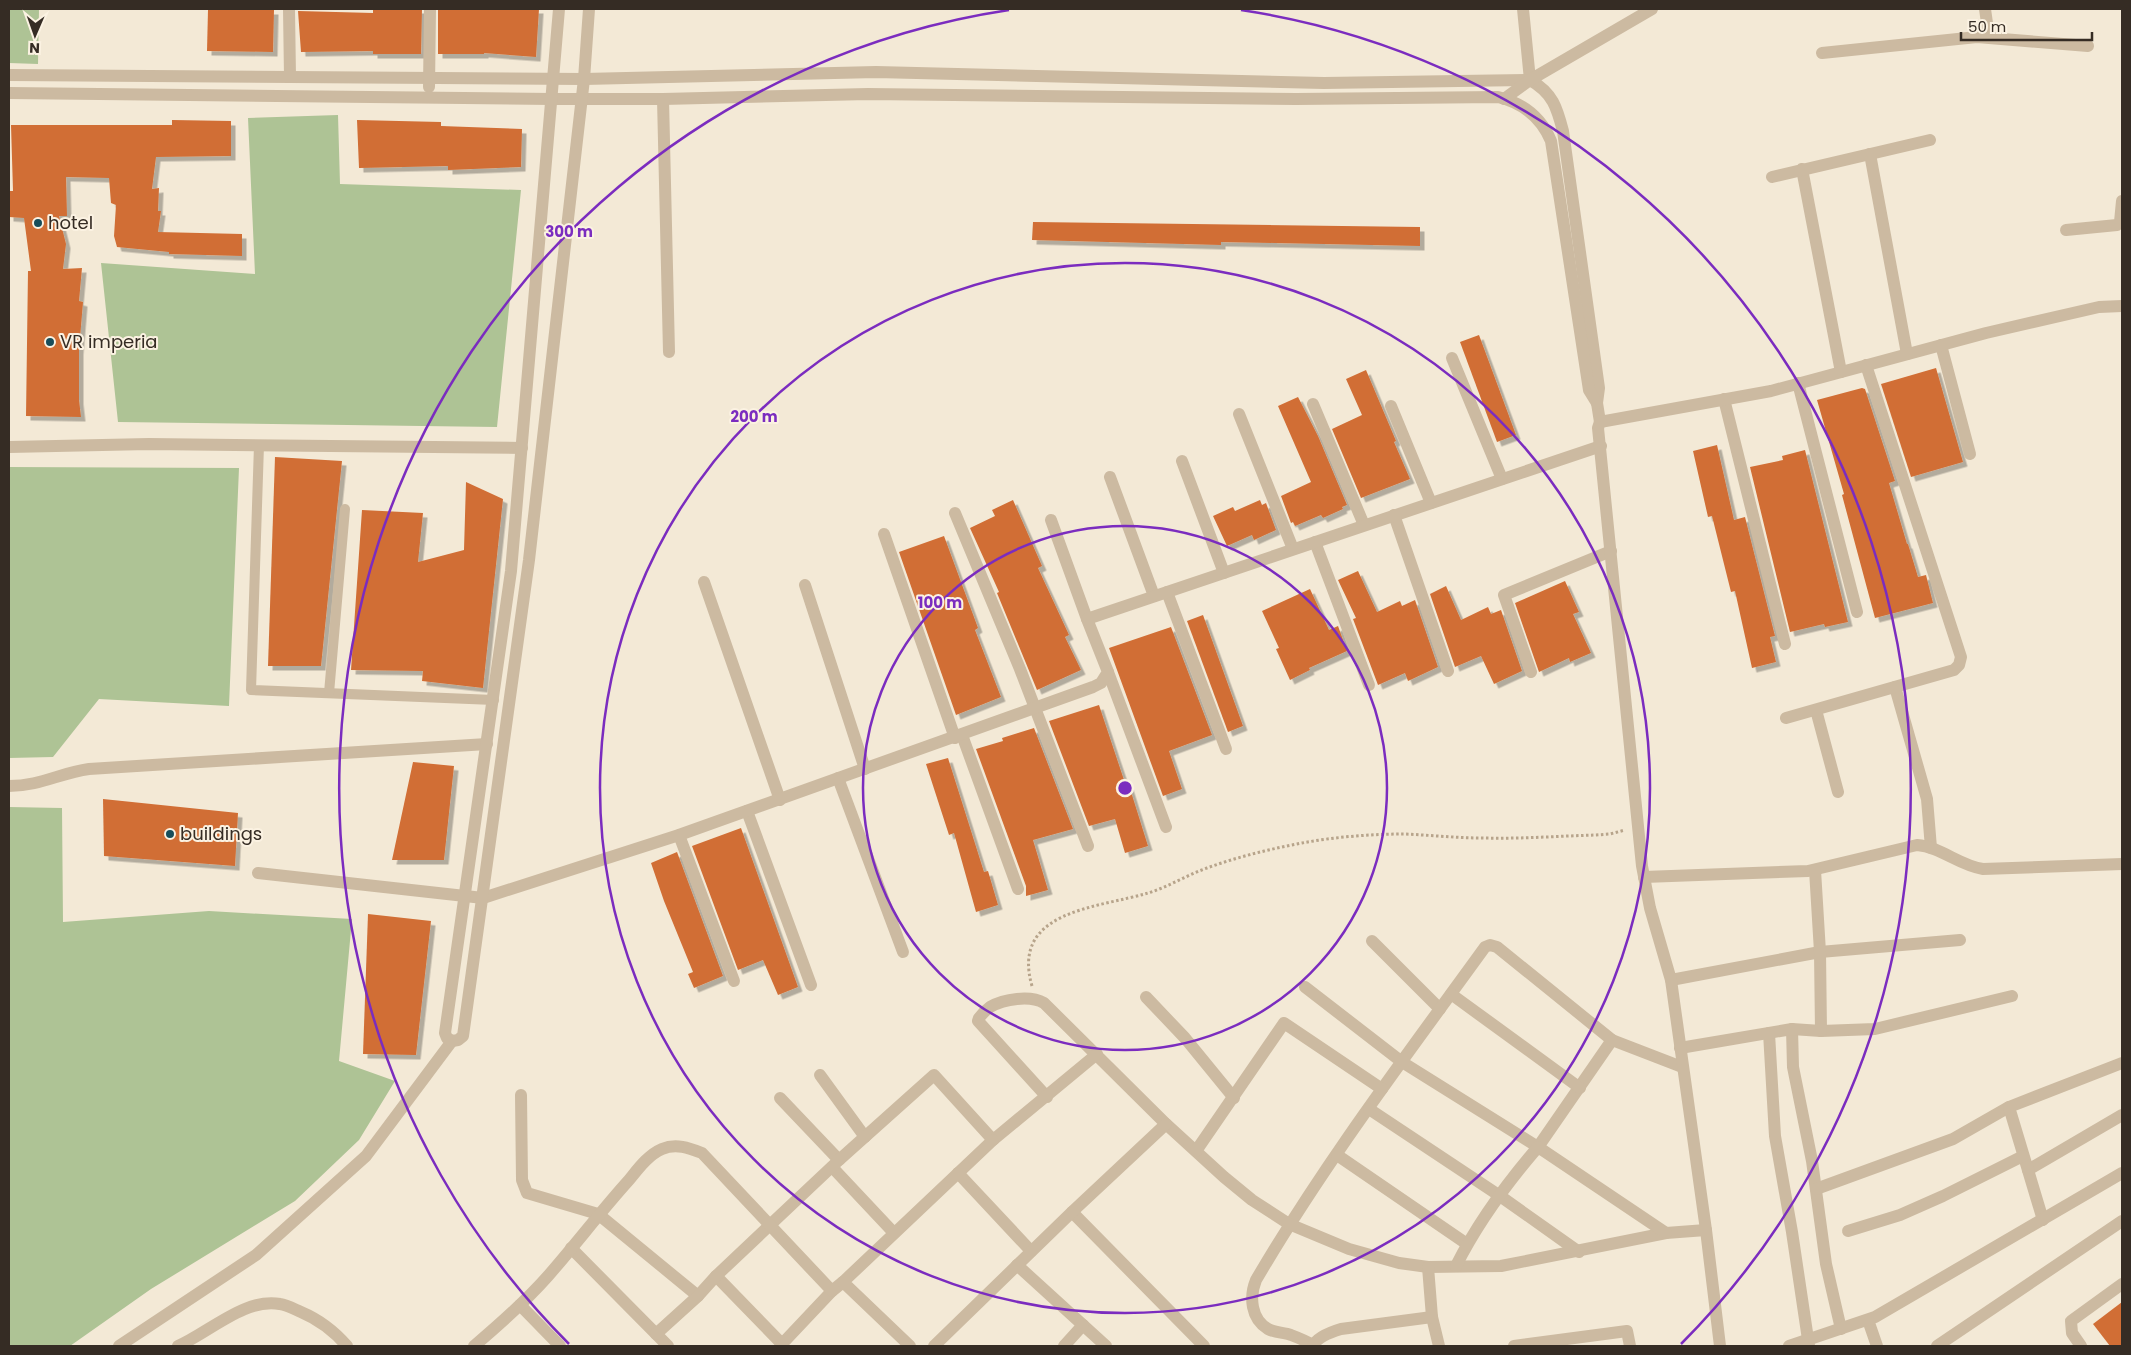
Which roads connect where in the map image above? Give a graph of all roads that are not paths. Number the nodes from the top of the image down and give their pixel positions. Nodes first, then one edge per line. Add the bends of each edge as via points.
1 (289, 9) edge
2 (430, 9) edge
3 (559, 9) edge
4 (589, 9) edge
5 (1523, 9) edge
6 (1652, 9) edge
7 (1985, 9) edge
8 (1989, 37) junction
9 (2088, 46) dead end
10 (1822, 53) dead end
11 (868, 72) junction
12 (914, 72) junction
13 (9, 75) edge
14 (40, 75) junction
15 (261, 77) junction
16 (290, 77) junction
17 (553, 78) junction
18 (429, 79) junction
19 (584, 79) junction
20 (1530, 80) junction
21 (9, 93) edge
22 (40, 93) junction
23 (868, 94) junction
24 (261, 96) junction
25 (916, 96) junction
26 (429, 97) junction
27 (582, 97) junction
28 (1504, 98) junction
29 (552, 99) junction
30 (663, 99) junction
31 (1930, 140) dead end
32 (1870, 154) junction
33 (1802, 169) junction
34 (1772, 176) dead end
35 (2122, 201) edge
36 (2066, 230) dead end
37 (2122, 306) edge
38 (1941, 345) junction
39 (669, 352) dead end
40 (1907, 354) junction
41 (1452, 358) dead end
42 (1866, 365) junction
43 (1841, 372) junction
44 (1798, 383) junction
45 (1724, 399) junction
46 (1597, 403) junction
47 (1313, 404) dead end
48 (1391, 406) dead end
49 (1239, 414) dead end
50 (1600, 422) junction
51 (259, 445) junction
52 (1601, 446) junction
53 (9, 447) edge
54 (522, 448) junction
55 (1970, 454) dead end
56 (1182, 462) dead end
57 (1110, 477) dead end
58 (1502, 479) junction
59 (1431, 503) junction
60 (345, 509) dead end
61 (955, 513) dead end
62 (1394, 515) junction
63 (1051, 520) dead end
64 (1364, 525) junction
65 (884, 534) dead end
66 (1315, 542) junction
67 (1293, 549) junction
68 (1611, 552) junction
69 (1224, 572) junction
70 (704, 582) dead end
71 (805, 585) dead end
72 (1167, 592) junction
73 (1154, 596) junction
74 (1857, 612) dead end
75 (1088, 619) junction
76 (503, 629) junction
77 (519, 631) junction
78 (1785, 644) dead end
79 (1448, 671) dead end
80 (1108, 672) junction
81 (1532, 672) dead end
82 (1369, 685) dead end
83 (1894, 687) junction
84 (329, 693) junction
85 (494, 700) junction
86 (1035, 709) junction
87 (1816, 710) junction
88 (1786, 718) dead end
89 (958, 737) junction
90 (487, 744) junction
91 (1226, 749) dead end
92 (866, 769) junction
93 (838, 778) junction
94 (9, 786) edge
95 (1838, 792) dead end
96 (780, 800) junction
97 (747, 811) junction
98 (1166, 827) dead end
99 (679, 835) junction
100 (1088, 846) dead end
101 (1931, 848) junction
102 (2122, 864) edge
103 (1815, 870) junction
104 (1643, 872) junction
105 (258, 873) dead end
106 (1018, 889) dead end
107 (466, 897) junction
108 (483, 898) junction
109 (1960, 940) dead end
110 (1372, 941) dead end
111 (903, 952) dead end
112 (1820, 952) junction
113 (734, 980) dead end
114 (1670, 980) junction
115 (811, 985) dead end
116 (1305, 987) dead end
117 (1451, 994) junction
118 (2012, 996) dead end
119 (1146, 997) dead end
120 (1440, 1009) junction
121 (1792, 1029) junction
122 (1821, 1031) junction
123 (1769, 1033) junction
124 (1612, 1040) junction
125 (452, 1041) junction
126 (1680, 1048) junction
127 (1097, 1054) junction
128 (1402, 1062) junction
129 (2122, 1062) edge
130 (1682, 1067) junction
131 (820, 1075) dead end
132 (1580, 1088) junction
133 (1382, 1089) junction
134 (521, 1095) dead end
135 (1047, 1097) junction
136 (780, 1098) dead end
137 (1234, 1098) junction
138 (2009, 1107) junction
139 (1369, 1109) junction
140 (2122, 1116) edge
141 (1166, 1124) junction
142 (865, 1137) junction
143 (994, 1140) junction
144 (1538, 1147) junction
145 (1196, 1151) junction
146 (1336, 1155) junction
147 (2023, 1156) junction
148 (835, 1163) junction
149 (2028, 1170) junction
150 (958, 1173) junction
151 (2122, 1173) edge
152 (1816, 1189) junction
153 (1500, 1196) junction
154 (1072, 1212) junction
155 (598, 1214) junction
156 (2042, 1220) junction
157 (2122, 1221) edge
158 (1289, 1224) junction
159 (770, 1225) junction
160 (1706, 1230) junction
161 (1848, 1231) dead end
162 (894, 1233) junction
163 (1666, 1233) junction
164 (1467, 1244) junction
165 (571, 1248) junction
166 (1031, 1251) junction
167 (1579, 1252) junction
168 (1017, 1265) junction
169 (1456, 1266) junction
170 (1428, 1267) junction
171 (716, 1276) junction
172 (843, 1282) junction
173 (2122, 1284) edge
174 (832, 1291) junction
175 (698, 1296) junction
176 (520, 1305) junction
177 (1432, 1318) junction
178 (1868, 1320) junction
179 (1082, 1325) junction
180 (1841, 1329) junction
181 (656, 1334) junction
182 (1808, 1343) edge
183 (781, 1345) edge
184 (937, 1345) edge
185 (119, 1346) edge
186 (178, 1346) edge
187 (347, 1346) edge
188 (474, 1346) edge
189 (560, 1346) edge
190 (668, 1346) edge
191 (910, 1346) edge
192 (1064, 1346) edge
193 (1106, 1346) edge
194 (1204, 1346) edge
195 (1313, 1346) edge
196 (1439, 1346) edge
197 (1514, 1346) edge
198 (1630, 1346) edge
199 (1720, 1346) edge
200 (1789, 1346) edge
201 (1877, 1346) edge
202 (1937, 1346) edge
203 (2081, 1346) edge

1 - 16 street
2 - 18 street
3 - 17 street
4 - 19 street
5 - 20 street
6 - 20 street
7 - 8 street
8 - 9 street
8 - 10 street
11 - 12 street
11 - 19 street
11 - 23 street
12 - 20 street via 1324,83
12 - 25 street
13 - 14 street
14 - 15 street
14 - 22 street
15 - 16 street
15 - 24 street
16 - 18 street
17 - 18 street
17 - 19 street
17 - 29 street
18 - 26 street
19 - 27 street
20 - 28 street
20 - 46 street via 1542,86 1550,96 1563,131 1599,388
21 - 22 street
22 - 24 street
23 - 25 street
23 - 30 street
24 - 26 street
25 - 28 street
26 - 29 street
27 - 29 street
27 - 30 street
27 - 77 street
28 - 46 street via 1532,113 1547,131 1589,390
29 - 54 street
30 - 39 street
31 - 32 street
32 - 33 street
32 - 40 street
33 - 34 street
33 - 43 street
35 - 36 street via 2117,225
37 - 38 street via 2099,307
38 - 40 street
38 - 55 street
40 - 42 street
41 - 58 street
42 - 43 street
42 - 83 street via 1961,657 1954,670
43 - 44 street
44 - 45 street
44 - 74 street
45 - 50 street
45 - 78 street
46 - 50 street
47 - 64 street
48 - 59 street
49 - 67 street
50 - 52 street
51 - 53 street
51 - 54 street
51 - 84 lane via 251,690
52 - 58 street
52 - 68 street
54 - 76 street
56 - 69 street
57 - 73 street
58 - 59 street
59 - 62 street
60 - 84 lane
61 - 86 street
62 - 64 street
62 - 79 street
63 - 75 street
64 - 66 street
65 - 89 street
66 - 67 street
66 - 82 street
67 - 69 street
68 - 81 street via 1504,595
68 - 104 street
69 - 72 street
70 - 96 street
71 - 92 street
72 - 73 street
72 - 91 street
73 - 75 street
75 - 80 street
76 - 77 street
76 - 85 street
77 - 108 street
80 - 86 street via 1093,688
80 - 98 street
83 - 87 street
83 - 101 street via 1927,799
84 - 85 lane
85 - 90 street
86 - 89 street
86 - 100 street
87 - 88 street
87 - 95 street
89 - 92 street
89 - 106 street
90 - 94 street via 89,769 42,782
90 - 107 street
92 - 93 street
93 - 96 street
93 - 111 street
96 - 97 street
97 - 99 street
97 - 115 street
99 - 108 street
99 - 113 street
101 - 102 street via 1983,870
101 - 103 street via 1910,845
103 - 104 street
103 - 112 street
104 - 114 street
105 - 107 street
107 - 108 street
107 - 125 street via 445,1033
108 - 125 street via 463,1036
109 - 112 street
110 - 120 street
112 - 114 street
112 - 122 street
114 - 126 street
116 - 128 street
117 - 120 street
117 - 124 street via 1485,946 1490,945 1497,947
117 - 132 street
118 - 122 street via 1875,1029
119 - 137 street
120 - 128 street
121 - 122 street
121 - 123 street
121 - 152 street via 1792,1067
123 - 126 street
123 - 182 street via 1775,1136
124 - 130 street
124 - 132 street
125 - 185 street via 366,1156 256,1255
126 - 130 street
127 - 135 street
127 - 135 street via 1039,1000 1016,999 986,1010 978,1021
127 - 141 street
128 - 133 street
128 - 144 street
129 - 138 street
130 - 160 street
131 - 142 street
132 - 144 street
133 - 137 street via 1284,1023
133 - 139 street
134 - 155 street via 524,1189 532,1195
135 - 143 street
136 - 148 street
137 - 145 street
138 - 147 street
138 - 152 street via 1953,1139
139 - 146 street
139 - 153 street
140 - 149 street
141 - 145 street
141 - 154 street
142 - 143 street via 934,1075
142 - 148 street
143 - 150 street
144 - 153 street
144 - 163 street
145 - 158 street via 1252,1200
146 - 158 street
146 - 164 street
147 - 149 street
147 - 161 street via 1900,1215
148 - 159 street
148 - 162 street
149 - 156 street
150 - 162 street
150 - 166 street
151 - 156 street
152 - 180 street via 1826,1264
153 - 164 street
153 - 167 street
154 - 166 street
154 - 194 street
155 - 159 street via 645,1161 660,1150 682,1146 702,1153
155 - 165 street
155 - 175 street
156 - 178 street
157 - 202 street
158 - 170 street via 1349,1249 1399,1263
158 - 195 street via 1253,1287 1254,1314 1270,1330 1290,1334
159 - 171 street
159 - 174 street
160 - 163 street
160 - 199 street
162 - 172 street
163 - 167 street
164 - 169 street
165 - 176 street
165 - 181 street
166 - 168 street
167 - 169 street via 1501,1266
168 - 179 street
168 - 184 street
169 - 170 street
170 - 177 street
171 - 175 street
171 - 183 street
172 - 174 street
172 - 191 street
173 - 203 street via 2072,1322 2072,1333
174 - 183 street
175 - 181 street
176 - 188 street
176 - 189 street
177 - 195 street via 1341,1329
177 - 196 street
178 - 180 street
178 - 201 street
179 - 192 street
179 - 193 street
180 - 182 street
181 - 190 street
182 - 200 street
186 - 187 street via 237,1312 270,1303 288,1306 314,1317
197 - 198 street via 1628,1331

